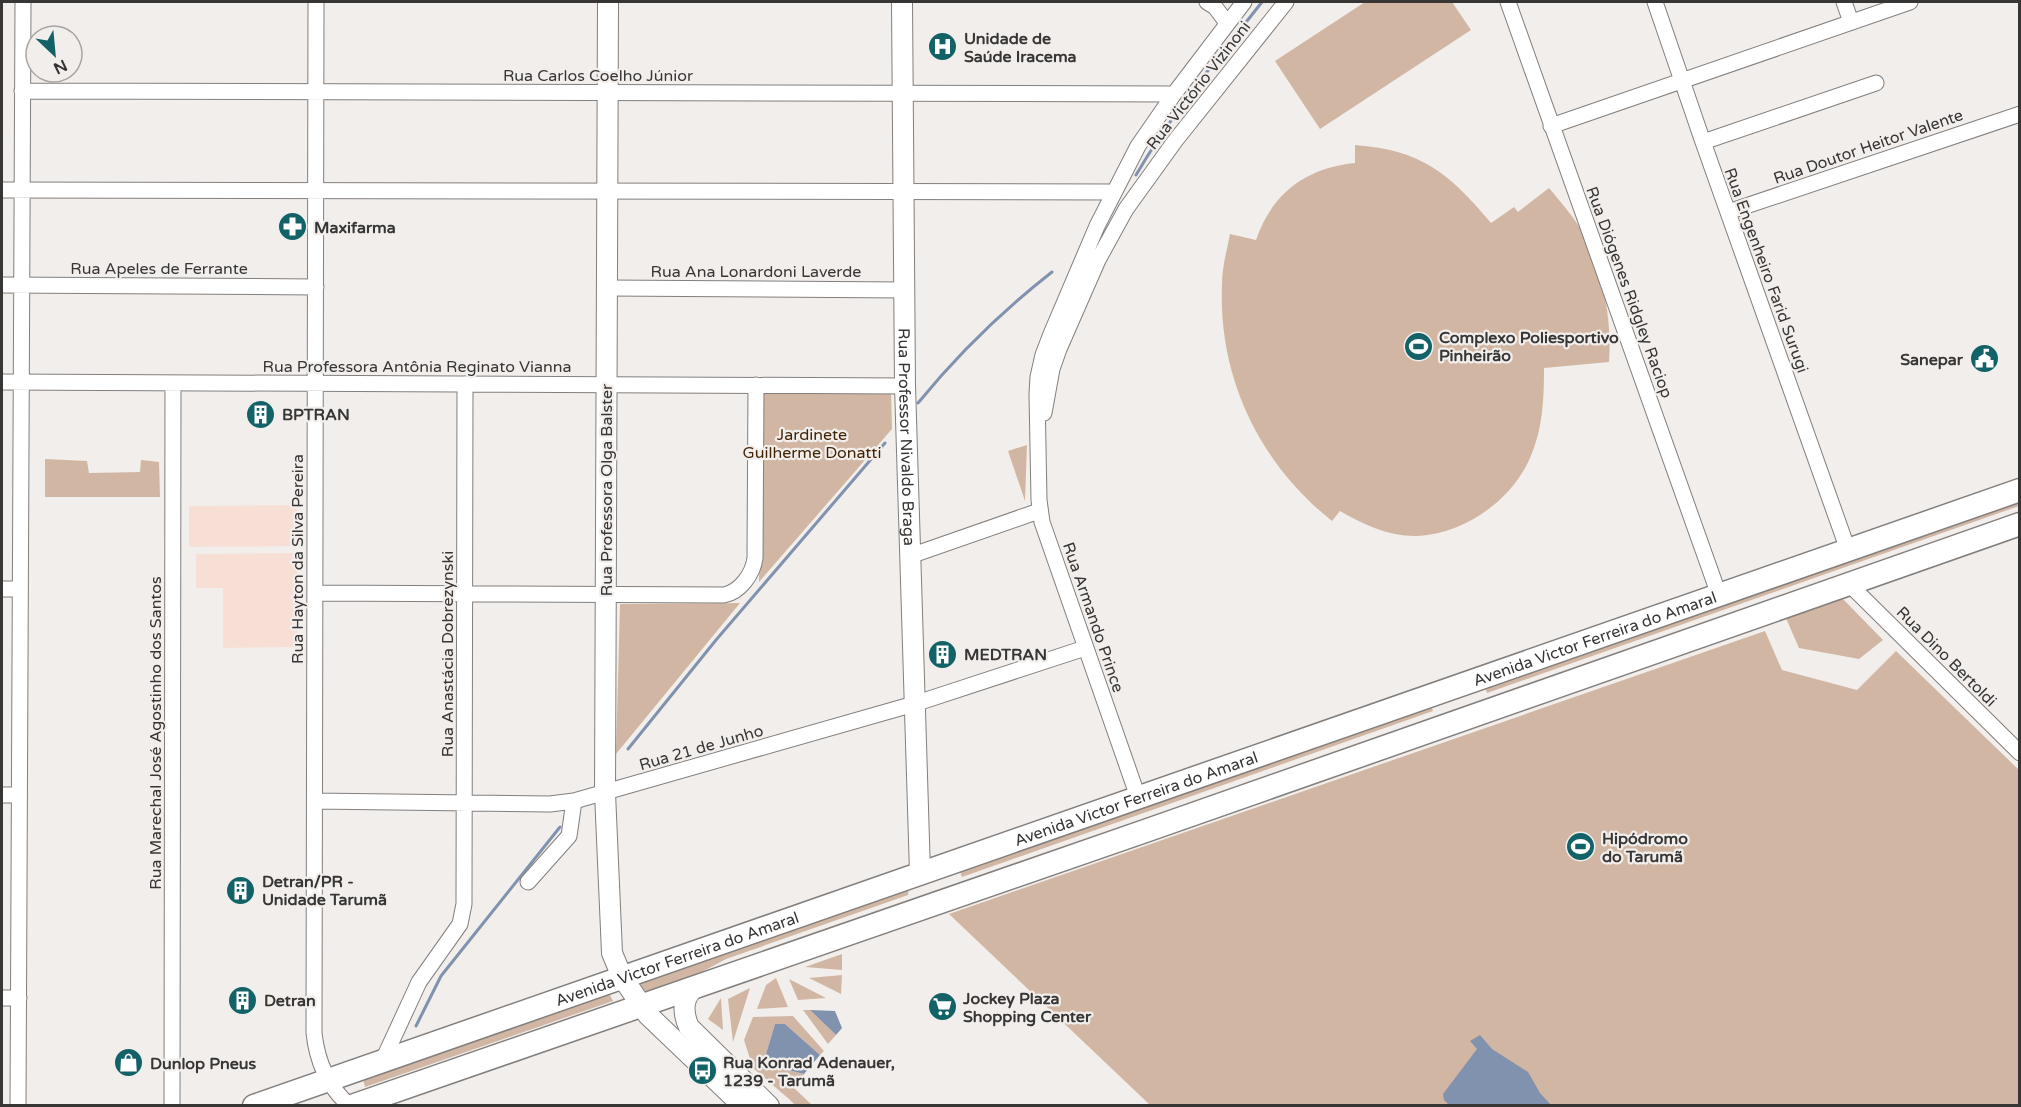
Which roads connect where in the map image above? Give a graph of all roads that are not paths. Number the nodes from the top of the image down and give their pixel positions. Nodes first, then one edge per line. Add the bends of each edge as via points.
1 (23, 2) edge
2 (316, 2) edge
3 (608, 2) edge
4 (902, 2) edge
5 (1207, 2) edge
6 (1244, 2) edge
7 (1286, 2) edge
8 (1508, 2) edge
9 (1655, 2) edge
10 (1844, 2) edge
11 (1910, 2) edge
12 (1851, 22) junction
13 (1227, 23) junction
14 (1682, 80) junction
15 (1876, 82) dead end
16 (22, 91) junction
17 (316, 92) junction
18 (608, 93) junction
19 (903, 93) junction
20 (1174, 94) junction
21 (2019, 114) edge
22 (1551, 126) junction
23 (1703, 142) junction
24 (2, 190) edge
25 (22, 190) junction
26 (316, 191) junction
27 (608, 191) junction
28 (903, 191) junction
29 (1139, 191) joint
30 (1113, 192) junction
31 (1728, 213) junction
32 (2, 285) edge
33 (21, 285) junction
34 (316, 287) junction
35 (607, 288) junction
36 (904, 290) junction
37 (2, 382) edge
38 (21, 382) junction
39 (173, 382) junction
40 (315, 383) junction
41 (465, 384) junction
42 (607, 384) junction
43 (756, 385) junction
44 (905, 386) junction
45 (1039, 446) junction
46 (2019, 490) edge
47 (1040, 511) junction
48 (2019, 524) edge
49 (1848, 550) junction
50 (910, 556) junction
51 (1849, 584) junction
52 (2, 589) edge
53 (20, 589) junction
54 (315, 593) junction
55 (465, 594) junction
56 (606, 595) junction
57 (1719, 595) junction
58 (1085, 648) junction
59 (1477, 679) junction
60 (1438, 693) junction
61 (914, 704) junction
62 (1488, 710) junction
63 (1449, 724) junction
64 (2019, 753) edge
65 (605, 793) junction
66 (2, 795) edge
67 (20, 795) junction
68 (1138, 797) junction
69 (315, 801) junction
70 (574, 801) junction
71 (465, 803) junction
72 (920, 873) junction
73 (528, 882) dead end
74 (893, 917) junction
75 (622, 977) junction
76 (698, 986) junction
77 (2, 998) edge
78 (19, 998) junction
79 (641, 1006) junction
80 (383, 1060) junction
81 (328, 1079) junction
82 (172, 1083) junction
83 (397, 1097) edge
84 (18, 1106) edge
85 (172, 1106) edge
86 (184, 1106) edge
87 (254, 1106) edge
88 (351, 1106) edge
89 (743, 1106) edge
90 (769, 1106) edge

1 - 16 street
2 - 17 street, Rua Hayton da Silva Pereira
3 - 18 main road, Rua Professora Olga Balster
4 - 19 main road, Rua Professor Nivaldo Braga
5 - 13 street
6 - 13 street, Rua Victório Vizinoni
7 - 29 street, Rua Victório Vizinoni
8 - 22 street, Rua Diógenes Ridgley Raciop
9 - 14 street, Rua Engenheiro Farid Surugi
10 - 12 street
11 - 12 street
12 - 14 street
13 - 20 street, Rua Victório Vizinoni
14 - 22 street
14 - 23 street, Rua Engenheiro Farid Surugi
15 - 23 street
16 - 17 street, Rua Carlos Coelho Júnior
16 - 25 street
17 - 18 street, Rua Carlos Coelho Júnior
17 - 26 street, Rua Hayton da Silva Pereira
18 - 19 street, Rua Carlos Coelho Júnior
18 - 27 main road, Rua Professora Olga Balster
19 - 20 street, Rua Carlos Coelho Júnior
19 - 28 main road, Rua Professor Nivaldo Braga
20 - 30 street, Rua Victório Vizinoni via 1138,146
21 - 31 street, Rua Doutor Heitor Valente
22 - 57 street, Rua Diógenes Ridgley Raciop
23 - 31 street, Rua Engenheiro Farid Surugi
24 - 25 street
25 - 26 street
25 - 33 street
26 - 27 street
26 - 34 street, Rua Hayton da Silva Pereira
27 - 28 street
27 - 35 main road, Rua Professora Olga Balster
28 - 30 street
28 - 36 main road, Rua Professor Nivaldo Braga
29 - 45 street, Rua Armando Prince via 1107,242 1059,350
30 - 45 street, Rua Armando Prince via 1043,355 1037,394
31 - 49 street, Rua Engenheiro Farid Surugi
32 - 33 street, Rua Apeles de Ferrante
33 - 34 street, Rua Apeles de Ferrante
33 - 38 street
34 - 40 street, Rua Hayton da Silva Pereira
35 - 36 street, Rua Ana Lonardoni Laverde
35 - 42 main road, Rua Professora Olga Balster
36 - 44 main road, Rua Professor Nivaldo Braga
37 - 38 street, Rua Professora Antônia Reginato Vianna
38 - 39 street, Rua Professora Antônia Reginato Vianna
38 - 53 street
39 - 40 street, Rua Professora Antônia Reginato Vianna
39 - 82 street, Rua Marechal José Agostinho dos Santos
40 - 41 street, Rua Professora Antônia Reginato Vianna
40 - 54 street, Rua Hayton da Silva Pereira
41 - 42 street, Rua Professora Antônia Reginato Vianna
41 - 55 street, Rua Anastácia Dobrezynski
42 - 43 street, Rua Professora Antônia Reginato Vianna
42 - 56 main road, Rua Professora Olga Balster
43 - 44 street, Rua Professora Antônia Reginato Vianna
43 - 56 street via 755,558 746,579 724,595
44 - 50 main road, Rua Professor Nivaldo Braga
45 - 47 street, Rua Armando Prince
46 - 49 highway, Avenida Victor Ferreira do Amaral
47 - 50 street
47 - 58 street, Rua Armando Prince
48 - 51 highway, Avenida Victor Ferreira do Amaral
49 - 57 highway, Avenida Victor Ferreira do Amaral
50 - 61 main road, Rua Professor Nivaldo Braga
51 - 62 highway, Avenida Victor Ferreira do Amaral
51 - 64 street, Rua Dino Bertoldi
52 - 53 street
53 - 67 street
54 - 55 street
54 - 69 street, Rua Hayton da Silva Pereira
55 - 56 street
55 - 71 street, Rua Anastácia Dobrezynski
56 - 65 main road, Rua Professora Olga Balster
57 - 59 highway, Avenida Victor Ferreira do Amaral
58 - 61 street, Rua 21 de Junho
58 - 68 street, Rua Armando Prince
59 - 60 highway, Avenida Victor Ferreira do Amaral
59 - 62 highway via 1472,697 1478,706
60 - 63 highway via 1446,695 1453,704
60 - 68 highway, Avenida Victor Ferreira do Amaral
61 - 65 street, Rua 21 de Junho
61 - 72 main road, Rua Professor Nivaldo Braga
62 - 63 highway, Avenida Victor Ferreira do Amaral
63 - 74 highway, Avenida Victor Ferreira do Amaral
65 - 70 street, Rua 21 de Junho
65 - 75 main road, Rua Professora Olga Balster via 612,953
66 - 67 street
67 - 78 street
68 - 72 highway, Avenida Victor Ferreira do Amaral
69 - 71 street, Rua 21 de Junho
69 - 81 street, Rua Hayton da Silva Pereira via 314,1033 319,1060
70 - 71 street, Rua 21 de Junho
70 - 73 street via 569,836
71 - 80 street, Rua Anastácia Dobrezynski via 464,904 460,924 418,982
72 - 74 highway via 913,900
72 - 75 highway, Avenida Victor Ferreira do Amaral
74 - 76 highway, Avenida Victor Ferreira do Amaral
75 - 79 main road, Rua Professora Olga Balster
75 - 80 highway, Avenida Victor Ferreira do Amaral
76 - 79 highway, Avenida Victor Ferreira do Amaral
76 - 90 main road via 685,1003 689,1027
77 - 78 street
78 - 84 street
79 - 83 highway, Avenida Victor Ferreira do Amaral
79 - 89 main road, Rua Professora Olga Balster
80 - 81 highway, Avenida Victor Ferreira do Amaral
81 - 87 highway, Avenida Victor Ferreira do Amaral
81 - 88 street, Rua Hayton da Silva Pereira
82 - 85 street, Rua Marechal José Agostinho dos Santos
82 - 86 street, Rua Marechal José Agostinho dos Santos
83 - 88 highway, Avenida Victor Ferreira do Amaral

